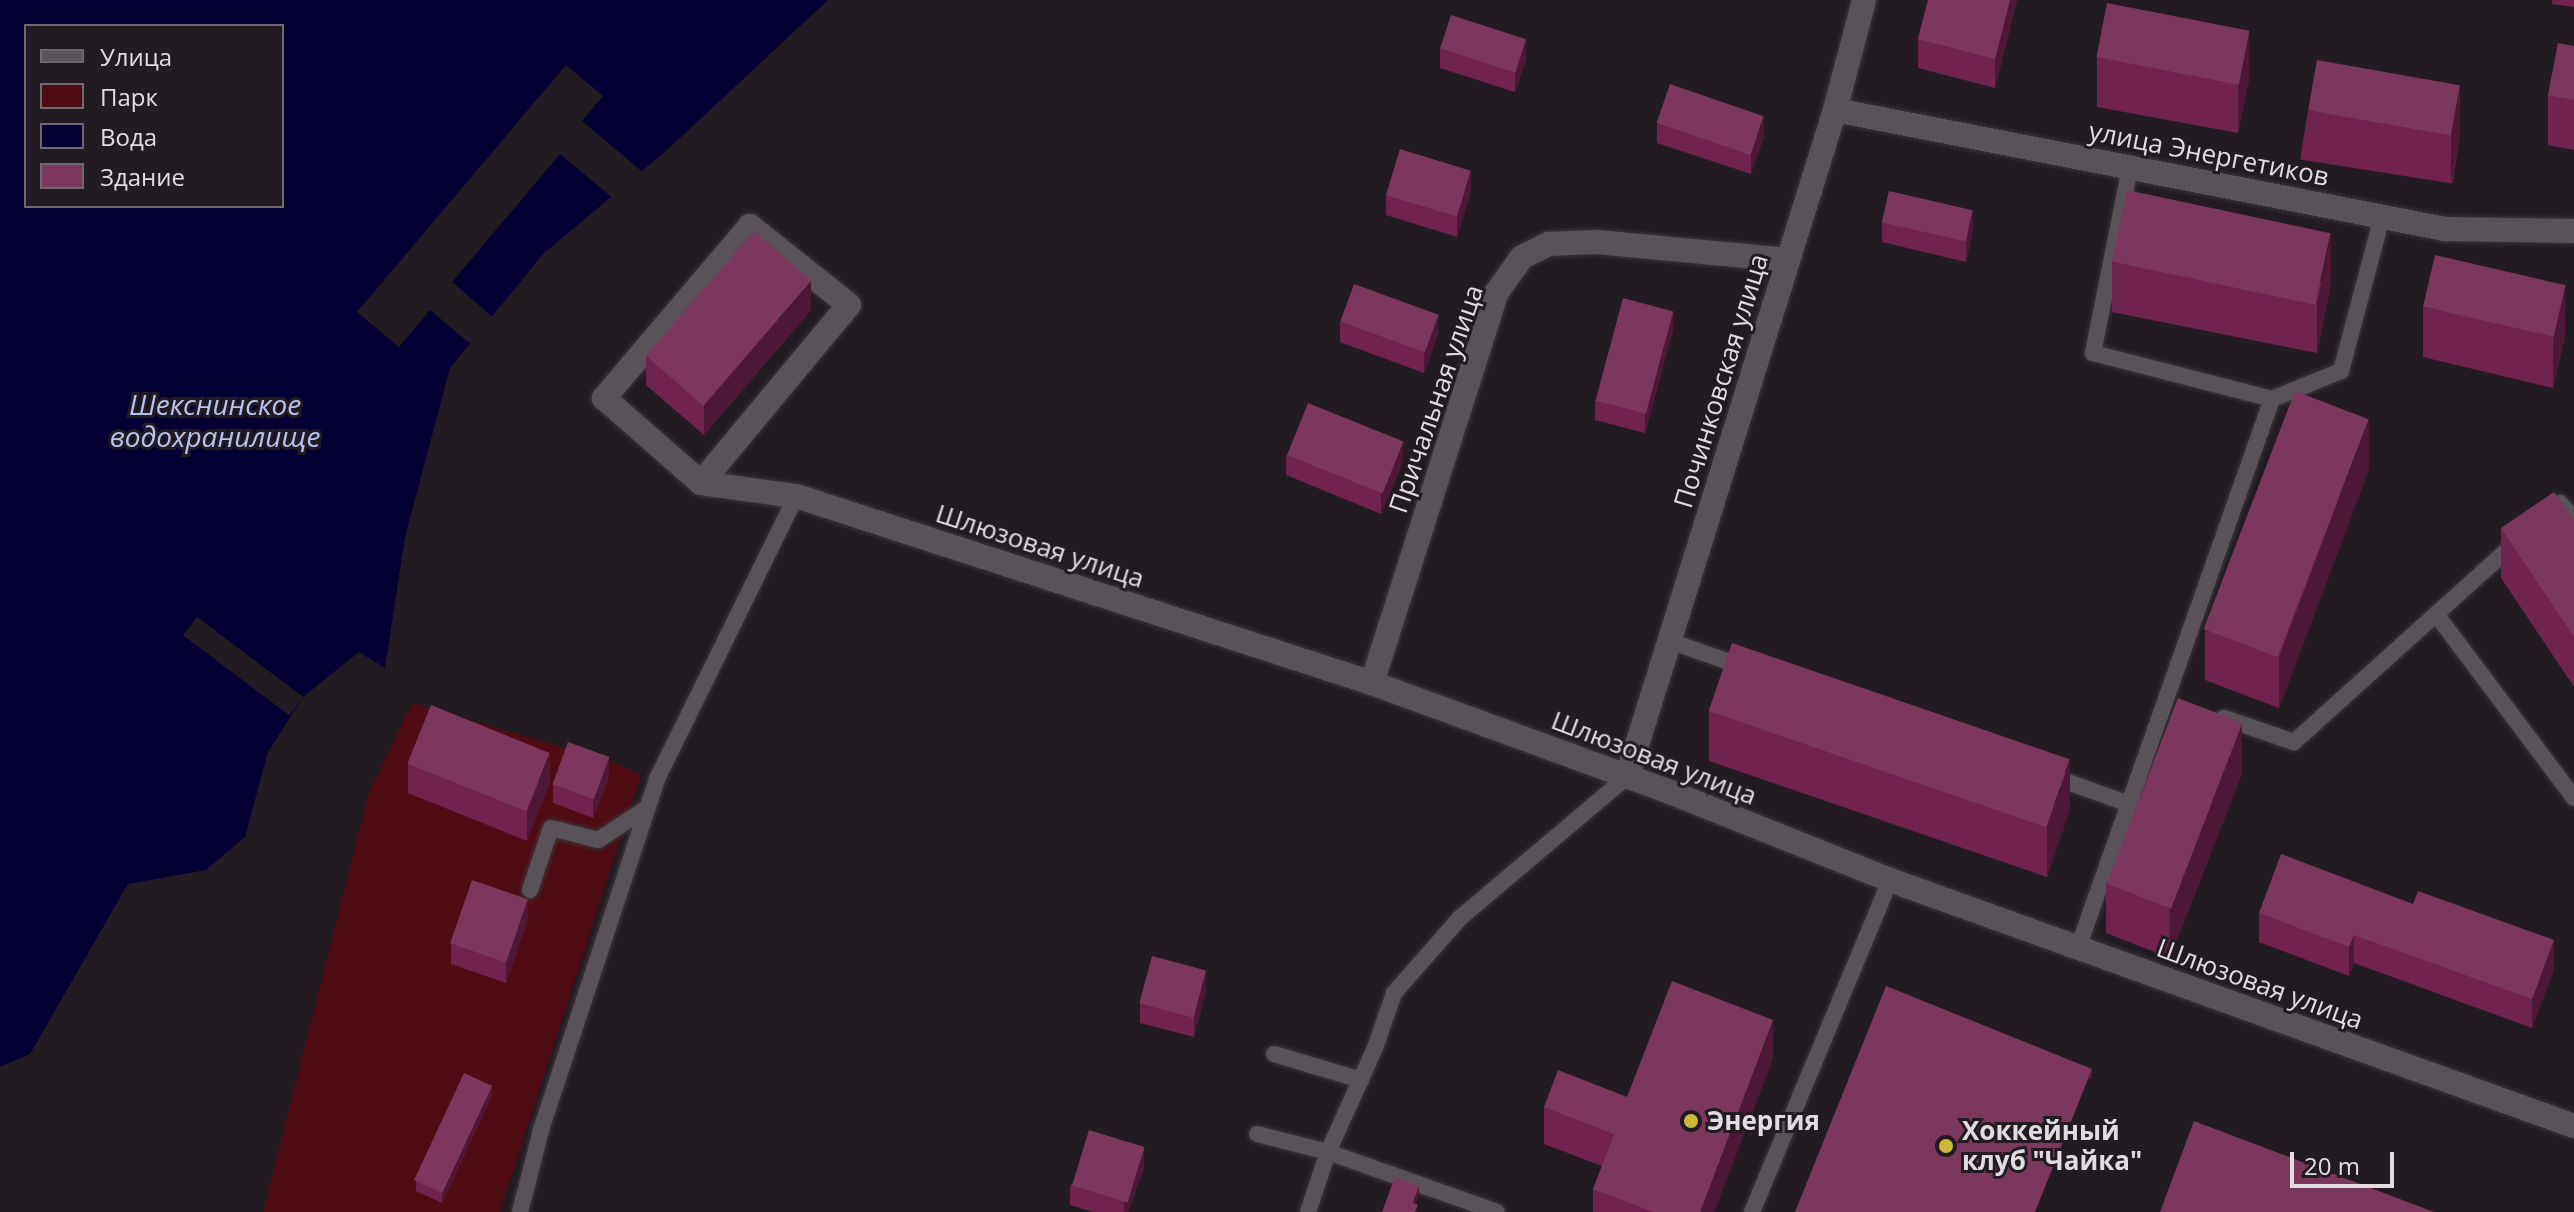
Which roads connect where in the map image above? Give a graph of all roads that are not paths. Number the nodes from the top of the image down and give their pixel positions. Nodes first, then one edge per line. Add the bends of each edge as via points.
1 (1864, 0) edge
2 (1835, 110) junction
3 (2130, 168) junction
4 (2382, 217) junction
5 (2574, 231) edge
6 (1788, 260) junction
7 (2272, 399) junction
8 (701, 483) junction
9 (796, 496) junction
10 (2574, 519) edge
11 (2436, 614) junction
12 (1669, 641) junction
13 (1758, 672) edge
14 (1372, 683) junction
15 (2209, 713) edge
16 (2040, 772) edge
17 (1627, 777) junction
18 (2574, 798) edge
19 (2129, 804) junction
20 (647, 808) junction
21 (1890, 880) junction
22 (530, 890) dead end
23 (2078, 948) junction
24 (1274, 1054) dead end
25 (1361, 1080) junction
26 (2574, 1126) edge
27 (1257, 1134) dead end
28 (1328, 1152) junction
29 (520, 1212) edge
30 (1308, 1212) edge
31 (1497, 1212) edge
32 (1752, 1212) edge

1 - 2 street, Починковская улица
2 - 3 street, улица Энергетиков
2 - 6 street, Починковская улица
3 - 4 street, улица Энергетиков
3 - 7 lane via 2093,353
4 - 5 street, улица Энергетиков via 2445,229
4 - 7 lane via 2341,371
6 - 12 street, Починковская улица
6 - 14 street, Причальная улица via 1597,242 1549,244 1522,257 1497,292
7 - 19 lane via 2173,701
8 - 8 street via 604,398 750,226 849,305
8 - 9 street, Шлюзовая улица
9 - 14 street, Шлюзовая улица
9 - 20 lane
10 - 11 lane via 2560,503
11 - 15 lane via 2294,742
11 - 18 lane
12 - 13 lane
12 - 17 street, Починковская улица
14 - 17 street, Шлюзовая улица
16 - 19 lane
17 - 21 street, Шлюзовая улица
17 - 25 lane via 1460,918 1394,993
19 - 23 lane
20 - 22 lane via 598,840 551,828
20 - 29 lane via 541,1130
21 - 23 street, Шлюзовая улица
21 - 32 lane
23 - 26 street, Шлюзовая улица
24 - 25 lane
25 - 28 lane
27 - 28 lane
28 - 30 lane
28 - 31 lane

